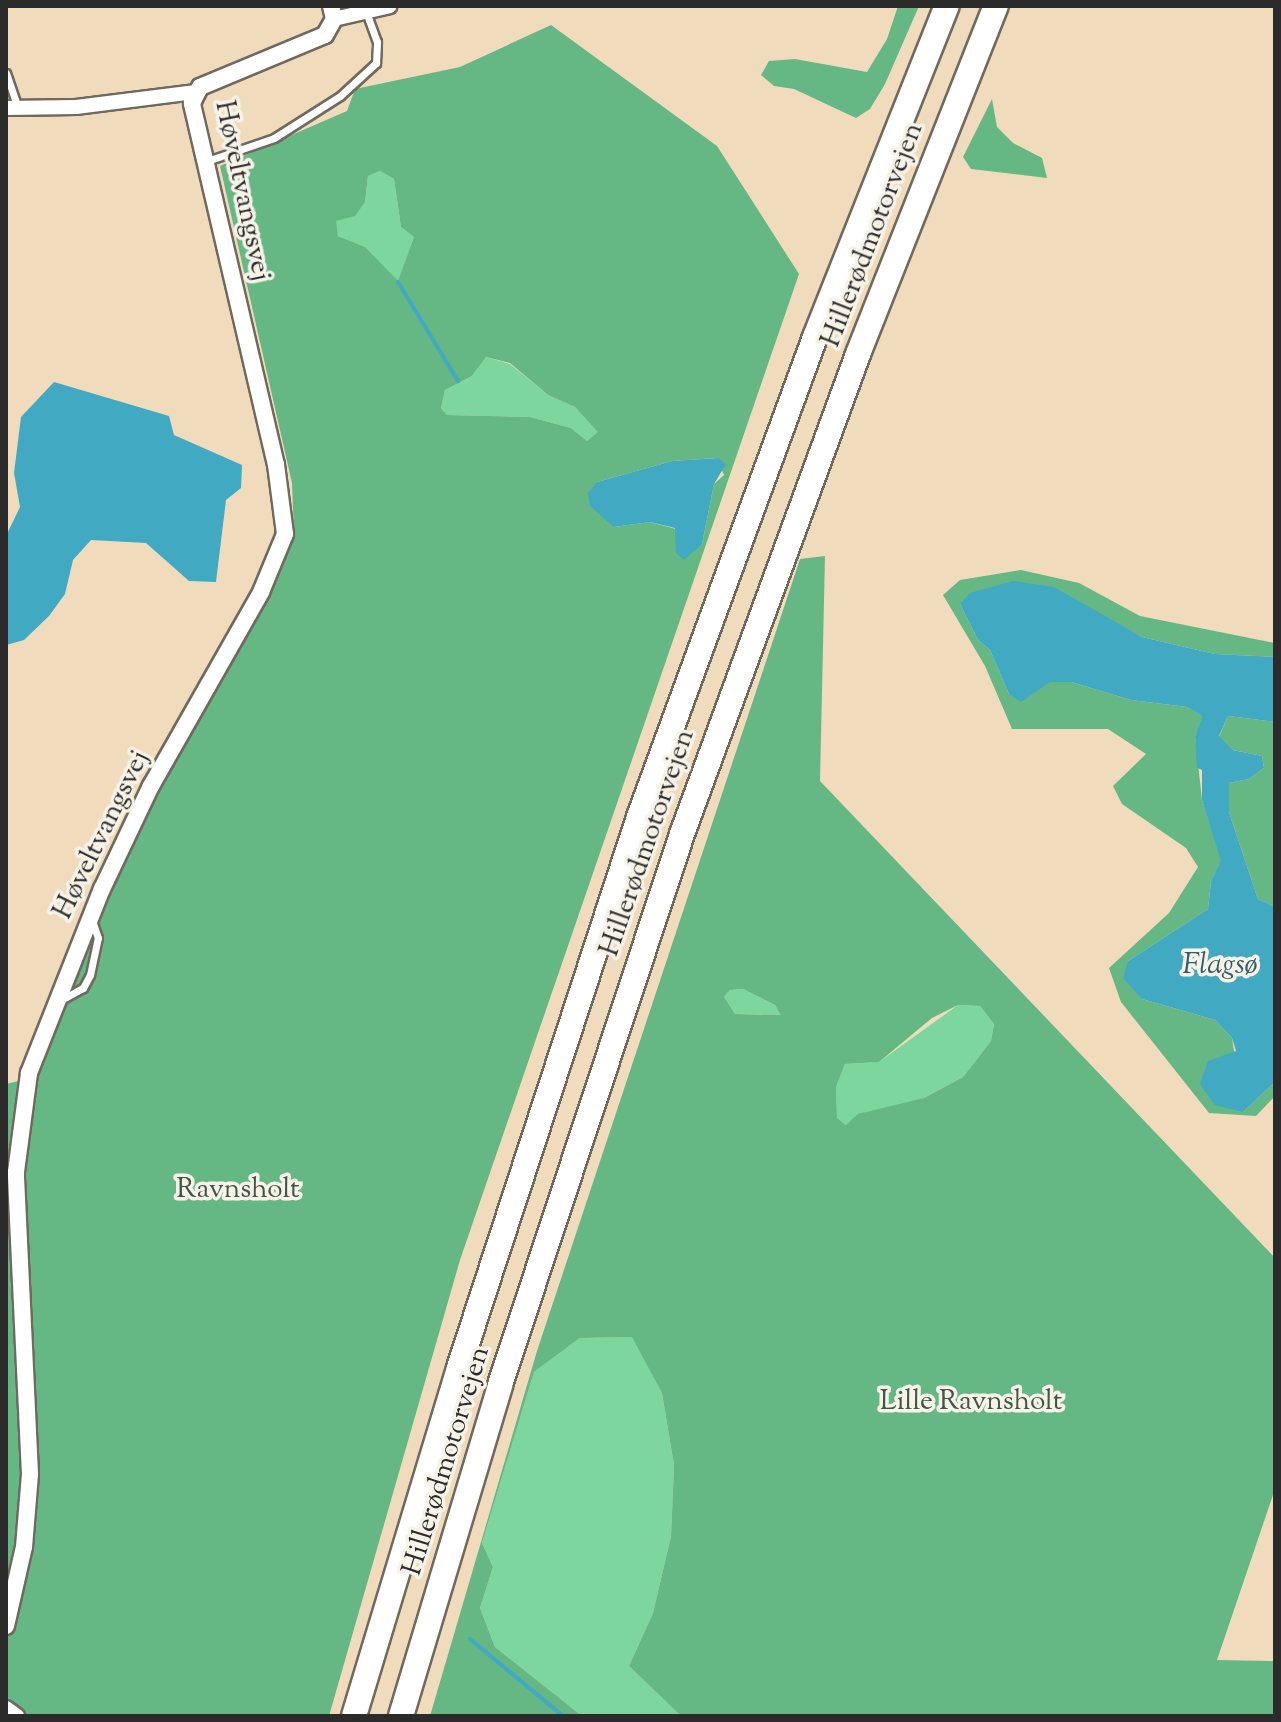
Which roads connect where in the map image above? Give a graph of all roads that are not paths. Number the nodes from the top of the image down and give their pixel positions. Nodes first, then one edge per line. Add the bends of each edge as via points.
1 (390, 6) edge
2 (947, 6) edge
3 (996, 6) edge
4 (332, 13) edge
5 (367, 15) junction
6 (6, 73) edge
7 (194, 92) junction
8 (12, 107) edge
9 (207, 161) junction
10 (6, 1626) edge
11 (6, 1708) edge
12 (17, 1716) edge
13 (354, 1716) edge
14 (401, 1716) edge

1 - 5 street
2 - 13 highway, Hillerødmotorvejen via 815,337 639,817 459,1368
3 - 14 highway, Hillerødmotorvejen via 858,354 682,834 505,1370
4 - 5 street
4 - 7 street via 325,35
5 - 9 lane via 377,42 376,63 340,96 274,138
6 - 8 lane
7 - 8 street via 76,107
7 - 9 street, Høveltvangsvej via 192,103
9 - 10 street, Høveltvangsvej via 276,465 285,534 261,592 151,786 90,917 24,1098 16,1172 30,1474 24,1547
11 - 12 street

